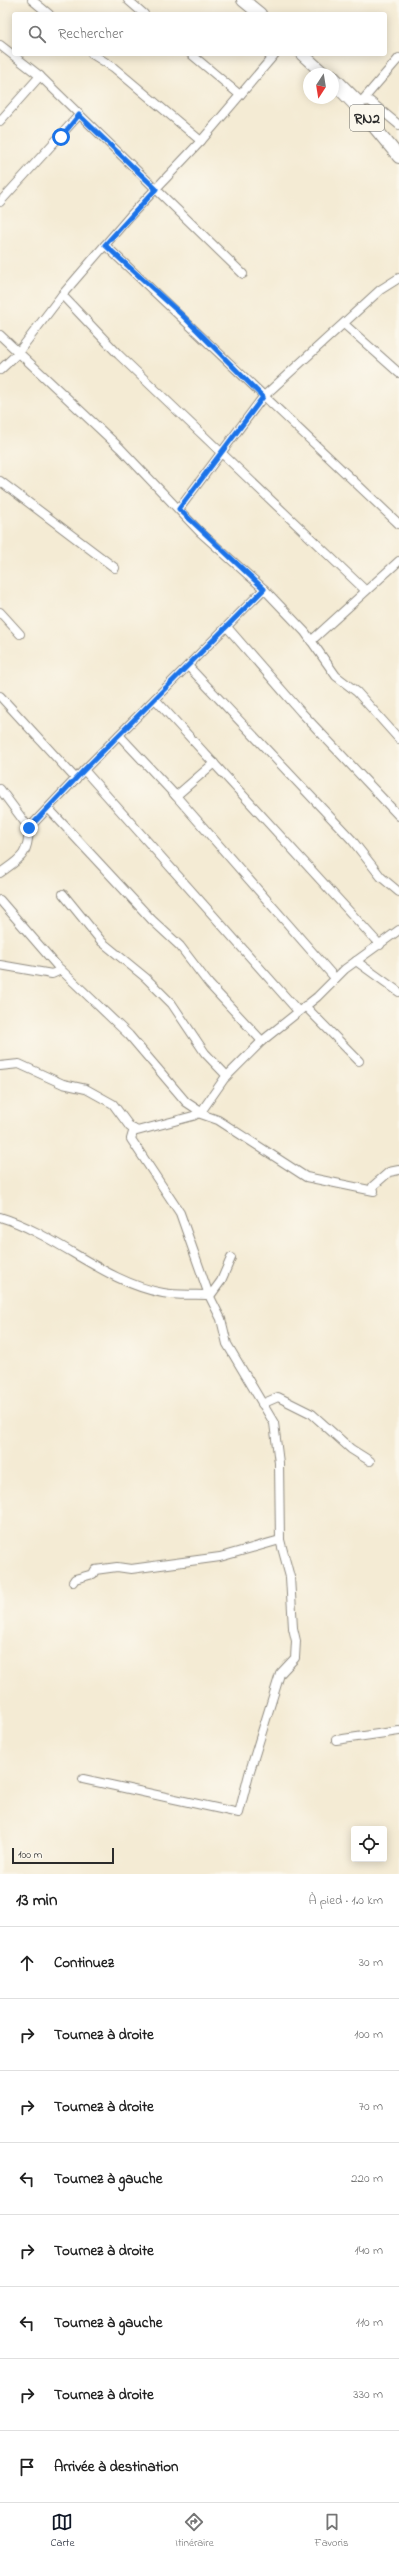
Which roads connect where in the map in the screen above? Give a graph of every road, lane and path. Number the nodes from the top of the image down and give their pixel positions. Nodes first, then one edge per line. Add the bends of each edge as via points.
1 (32, 0) edge
2 (128, 0) edge
3 (243, 0) edge
4 (47, 12) edge
5 (142, 12) edge
6 (258, 12) edge
7 (0, 45) edge
8 (12, 54) edge
9 (14, 56) edge
10 (95, 56) edge
11 (193, 56) edge
12 (273, 56) edge
13 (304, 56) edge
14 (310, 56) edge
15 (399, 58) edge
16 (317, 68) edge
17 (326, 68) edge
18 (40, 76) junction
19 (339, 80) edge
20 (339, 88) edge
21 (240, 95) junction
22 (361, 102) junction
23 (79, 115) junction
24 (0, 121) edge
25 (399, 125) edge
26 (201, 141) junction
27 (399, 157) edge
28 (156, 189) junction
29 (0, 202) edge
30 (105, 245) junction
31 (243, 274) dead end
32 (399, 278) edge
33 (62, 295) junction
34 (344, 324) junction
35 (0, 335) edge
36 (17, 354) junction
37 (0, 370) edge
38 (399, 374) edge
39 (263, 397) junction
40 (221, 452) junction
41 (0, 481) edge
42 (179, 509) junction
43 (399, 524) edge
44 (399, 561) edge
45 (115, 568) dead end
46 (264, 589) junction
47 (365, 590) junction
48 (0, 612) edge
49 (227, 627) junction
50 (20, 634) dead end
51 (311, 641) junction
52 (188, 666) junction
53 (0, 696) edge
54 (155, 699) junction
55 (119, 735) junction
56 (399, 739) edge
57 (214, 763) junction
58 (84, 770) junction
59 (76, 779) junction
60 (0, 789) edge
61 (176, 796) junction
62 (49, 809) junction
63 (399, 816) edge
64 (29, 828) junction
65 (0, 873) edge
66 (399, 892) edge
67 (63, 894) dead end
68 (0, 900) edge
69 (399, 930) edge
70 (380, 945) junction
71 (356, 961) junction
72 (0, 966) edge
73 (62, 970) junction
74 (334, 978) junction
75 (399, 992) edge
76 (301, 1008) junction
77 (262, 1041) junction
78 (359, 1061) dead end
79 (0, 1066) edge
80 (227, 1076) junction
81 (200, 1113) junction
82 (134, 1129) junction
83 (399, 1170) edge
84 (0, 1217) edge
85 (231, 1258) dead end
86 (210, 1296) junction
87 (262, 1404) junction
88 (370, 1461) dead end
89 (280, 1540) junction
90 (73, 1582) dead end
91 (399, 1731) edge
92 (336, 1740) dead end
93 (83, 1779) dead end

1 - 4 street
2 - 5 street
3 - 6 highway
7 - 8 street
9 - 18 street
10 - 26 street via 113,67
11 - 21 street
12 - 21 street
13 - 16 highway
14 - 17 street
15 - 22 street
18 - 23 street
18 - 24 street
19 - 22 street
20 - 27 highway, RN2
21 - 26 street
22 - 25 street via 370,101
23 - 28 street
23 - 29 street
26 - 28 street
28 - 30 street
28 - 31 street
30 - 33 street
30 - 39 street via 182,315
32 - 34 street via 380,290
33 - 36 street
33 - 40 street via 119,355
34 - 38 street
34 - 39 street
35 - 36 street
36 - 37 street
36 - 42 street via 95,424
39 - 40 street
39 - 43 street
40 - 42 street
40 - 47 street
41 - 45 street
42 - 46 street
44 - 47 street
46 - 49 street
46 - 51 street via 286,610
47 - 51 street via 341,616
48 - 50 street
49 - 52 street
49 - 63 street via 301,712
51 - 56 street via 336,676 357,692
52 - 54 street
52 - 66 street via 352,840 381,877
53 - 59 street
54 - 55 street
54 - 57 street
55 - 58 street
55 - 61 street
57 - 61 street
57 - 70 street
58 - 59 street
58 - 76 street
59 - 62 street
60 - 64 street
61 - 74 street
62 - 64 street
62 - 77 street via 152,920 180,946 209,984
64 - 65 street via 28,846 23,857
67 - 80 street via 102,942 146,978 172,1004 205,1054
68 - 73 street
69 - 70 street
70 - 71 street
71 - 74 street
71 - 75 street
72 - 73 street via 52,974
73 - 81 street via 129,1035 186,1102
74 - 76 street via 317,997
76 - 77 street
76 - 78 street
77 - 80 street
79 - 82 street via 19,1064 63,1084 86,1089 113,1104
80 - 81 street
81 - 82 street via 150,1128 137,1131
81 - 83 street via 218,1120 306,1177 316,1180 374,1191 373,1186 388,1172
82 - 86 street via 131,1139 180,1212
84 - 86 street via 138,1285 163,1293
85 - 86 street via 221,1281
86 - 87 street via 221,1319 227,1344
87 - 88 street via 278,1397 312,1414 351,1449
87 - 89 street via 274,1424 279,1463
89 - 90 street via 220,1557 131,1569 117,1567 95,1570 92,1574
89 - 93 street via 290,1577 296,1641 295,1658 280,1673 239,1813
91 - 92 street

